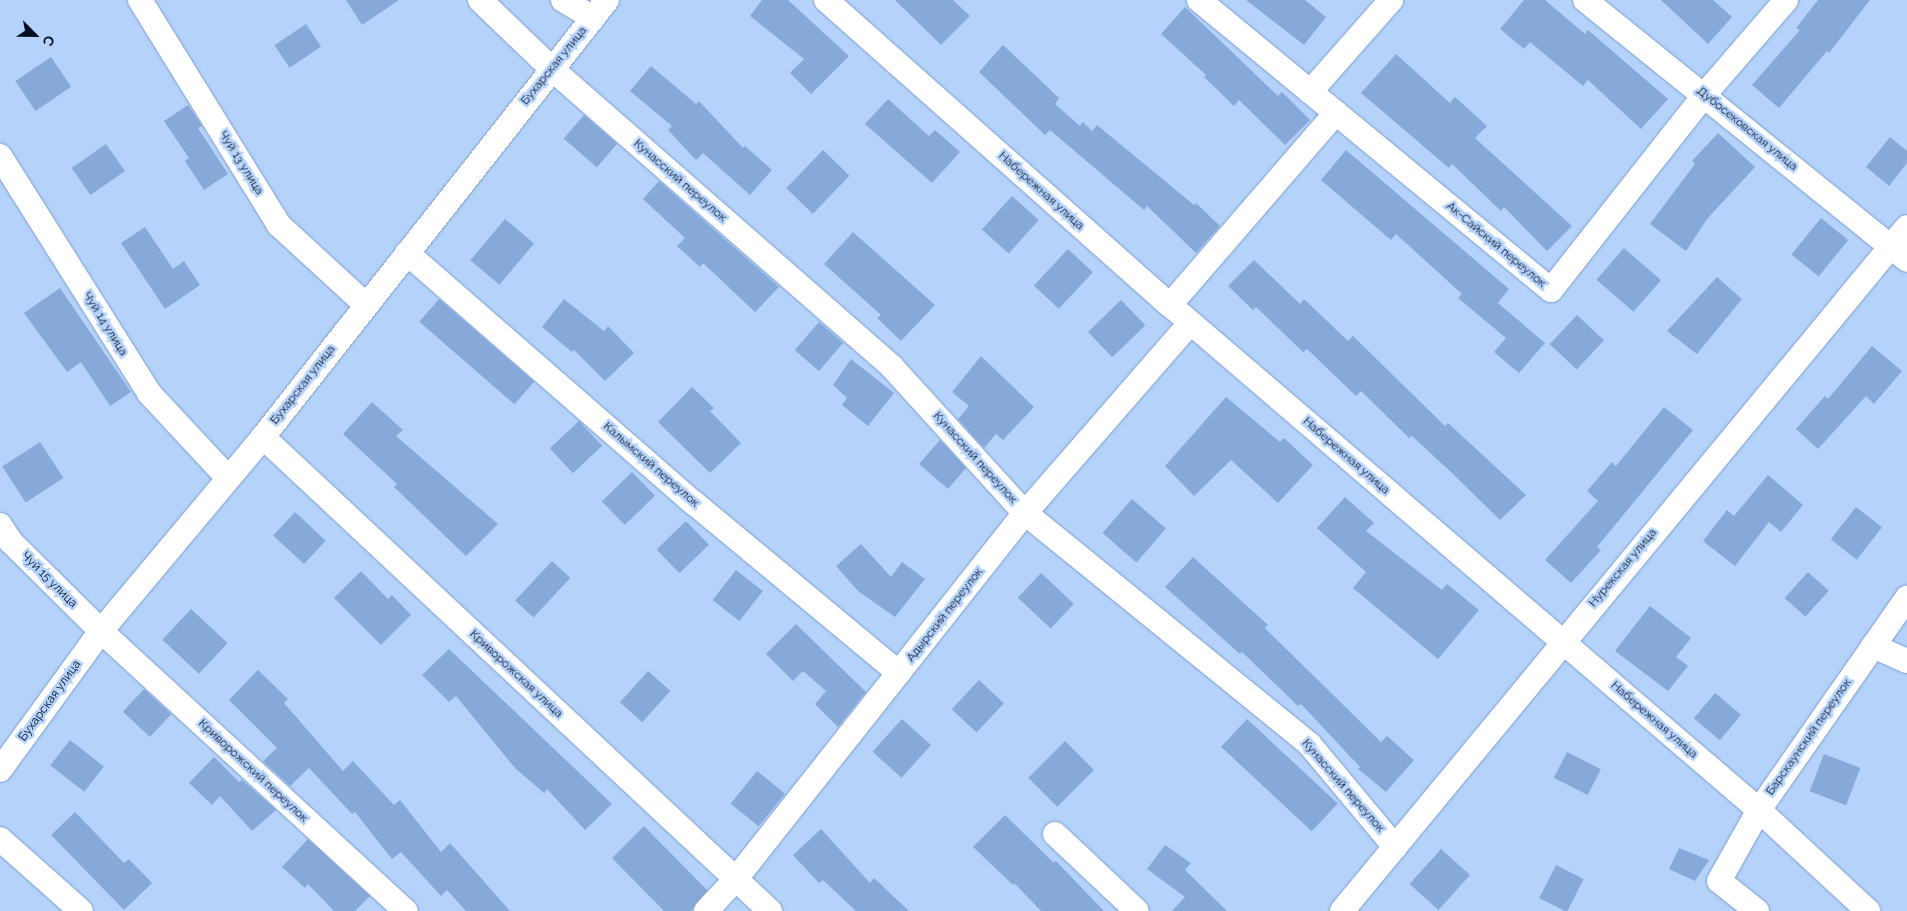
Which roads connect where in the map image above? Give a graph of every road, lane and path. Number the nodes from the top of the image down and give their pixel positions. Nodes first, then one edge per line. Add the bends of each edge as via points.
1 (140, 0) edge
2 (480, 0) edge
3 (564, 0) edge
4 (826, 0) edge
5 (1199, 0) edge
6 (1391, 0) edge
7 (1585, 0) edge
8 (1786, 0) edge
9 (600, 9) edge
10 (552, 69) junction
11 (1310, 92) junction
12 (1705, 94) junction
13 (1336, 113) junction
14 (0, 156) edge
15 (1907, 227) edge
16 (407, 252) junction
17 (1899, 253) edge
18 (366, 305) junction
19 (1170, 305) junction
20 (1190, 323) junction
21 (263, 437) junction
22 (228, 478) junction
23 (1025, 514) junction
24 (0, 525) edge
25 (1907, 598) edge
26 (101, 632) junction
27 (1562, 642) junction
28 (1873, 646) junction
29 (1907, 661) edge
30 (899, 673) junction
31 (0, 770) edge
32 (1759, 810) junction
33 (1055, 834) dead end
34 (0, 839) edge
35 (1395, 847) junction
36 (734, 880) junction
37 (81, 911) edge
38 (406, 911) edge
39 (706, 911) edge
40 (770, 911) edge
41 (1137, 911) edge
42 (1342, 911) edge
43 (1757, 911) edge
44 (1868, 911) edge

1 - 18 street, Чуй 13 улица via 279,225
2 - 10 street, Кунасский переулок
3 - 9 street
4 - 19 street, Набережная улица
5 - 11 street, Ак-Сайский переулок
6 - 11 street
7 - 12 street, Дубосековская улица
8 - 12 street, Ак-Сайский переулок
9 - 10 street, Бухарская улица
10 - 16 street, Бухарская улица
10 - 23 street, Кунасский переулок via 892,367
11 - 13 street, Ак-Сайский переулок
12 - 13 street, Ак-Сайский переулок via 1551,290
12 - 17 street, Дубосековская улица
13 - 19 street
14 - 22 street, Чуй 14 улица via 149,393
15 - 17 street, Нурекская улица
16 - 18 street, Бухарская улица
16 - 30 street, Калымский переулок via 694,503
17 - 27 street, Нурекская улица
18 - 21 street, Бухарская улица
19 - 20 street, Набережная улица
20 - 23 street, Адырский переулок
20 - 27 street, Набережная улица
21 - 22 street, Бухарская улица
21 - 36 street, Криворожская улица
22 - 26 street, Бухарская улица
23 - 30 street, Адырский переулок
23 - 35 street, Кунасский переулок via 1310,745
24 - 26 street, Чуй 15 улица via 11,542
25 - 28 street, Барскаунский переулок
26 - 31 street, Бухарская улица
26 - 38 street, Криворожский переулок
27 - 32 street, Набережная улица
27 - 35 street, Нурекская улица
28 - 29 street
28 - 32 street, Барскаунский переулок
30 - 36 street, Адырский переулок
32 - 43 street, Барскаунский переулок via 1720,881
32 - 44 street, Набережная улица
33 - 41 street
34 - 37 street
35 - 42 street, Нурекская улица
36 - 39 street, Адырский переулок
36 - 40 street, Криворожская улица

